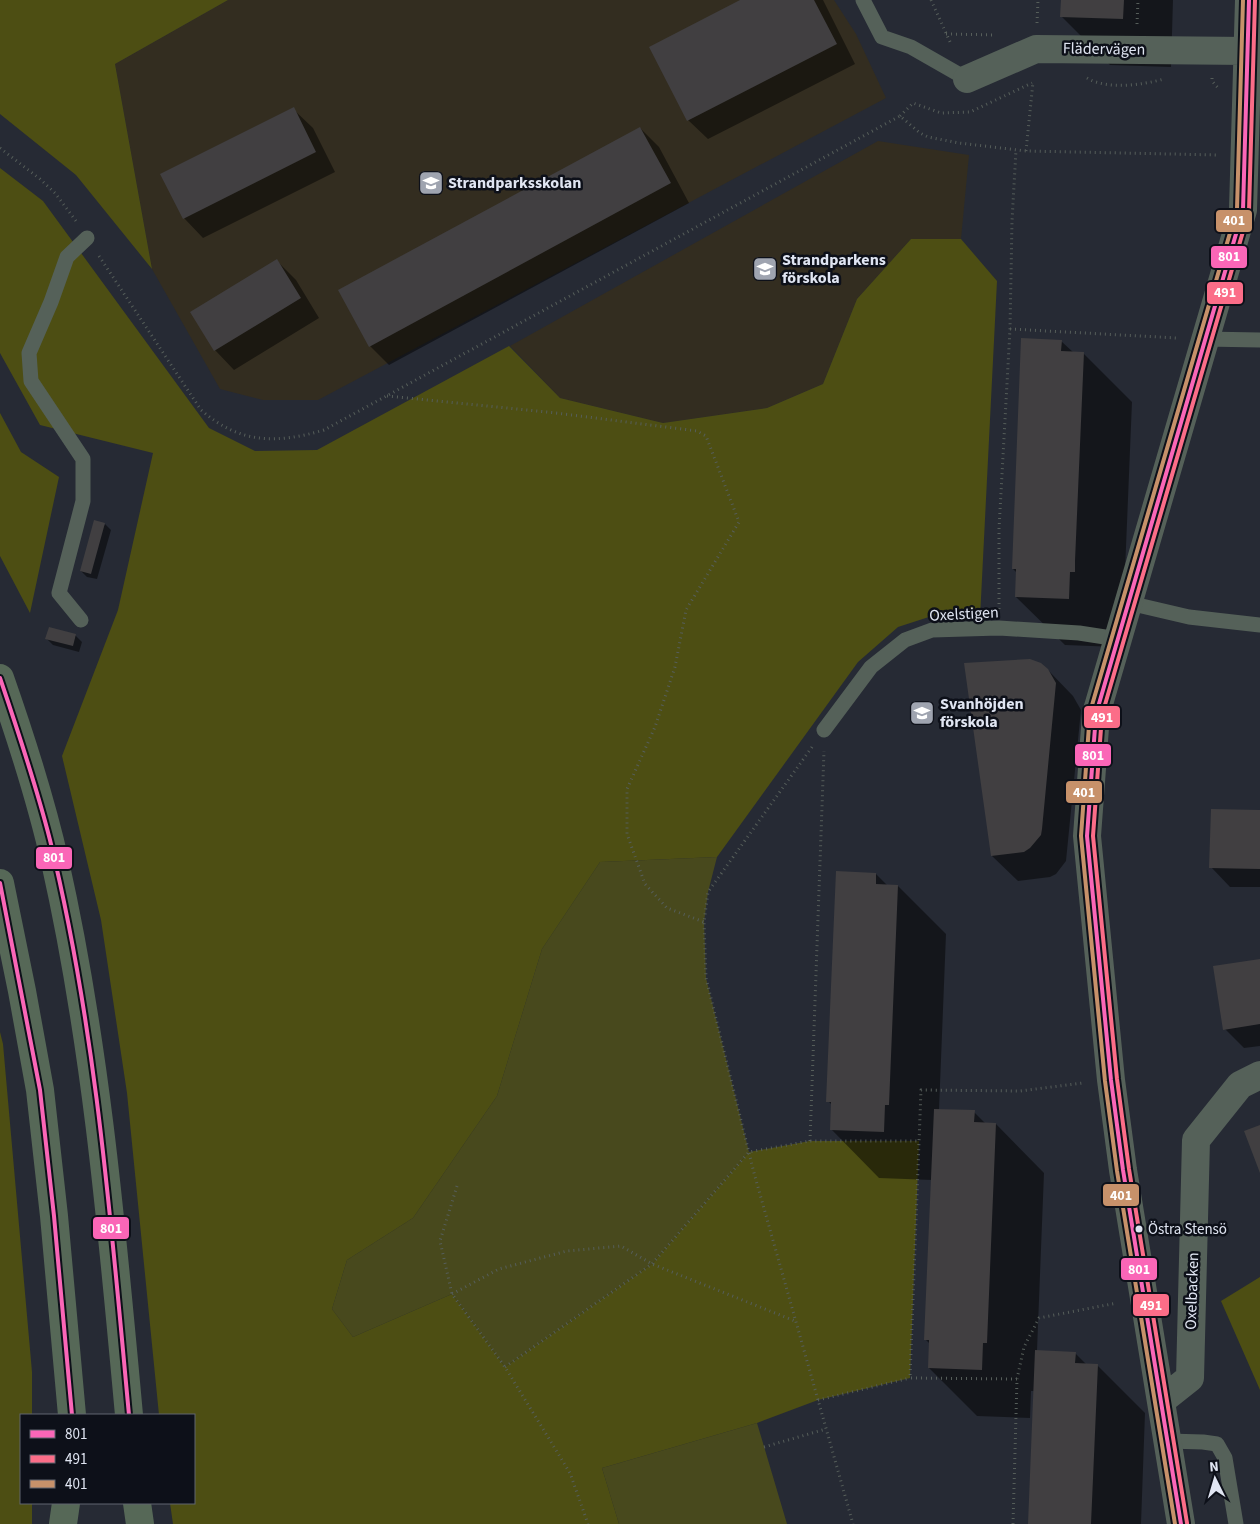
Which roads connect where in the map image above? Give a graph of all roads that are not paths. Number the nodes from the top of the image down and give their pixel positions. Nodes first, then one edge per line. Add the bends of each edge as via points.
1 (863, 0) edge
2 (1249, 0) edge
3 (1248, 51) junction
4 (967, 79) joint
5 (87, 238) road end
6 (1204, 339) junction
7 (1260, 340) edge
8 (1129, 603) junction
9 (81, 620) dead end
10 (1260, 625) edge
11 (1118, 639) junction
12 (0, 678) edge
13 (824, 730) road end
14 (0, 883) edge
15 (1260, 1075) edge
16 (1161, 1400) junction
17 (72, 1414) edge
18 (129, 1414) edge
19 (1168, 1441) junction
20 (66, 1504) edge
21 (80, 1504) edge
22 (137, 1504) edge
23 (64, 1524) edge
24 (82, 1524) edge
25 (140, 1524) edge
26 (1181, 1524) edge
27 (1236, 1524) edge

1 - 4 lane via 882,37 911,47
2 - 3 street
3 - 4 street, Flädervägen via 1036,49
3 - 6 street via 1243,210
5 - 9 lane via 66,257 51,302 28,353 31,381 83,459 83,501 58,593
6 - 7 lane
6 - 8 street
8 - 10 lane via 1189,617
8 - 11 street
11 - 13 lane, Oxelstigen via 998,628 932,630 905,640 871,667
11 - 16 street via 1096,714 1087,836 1111,1080
12 - 18 highway via 52,852 77,972 95,1083
14 - 17 highway via 40,1090
15 - 16 street, Oxelbacken via 1240,1084 1196,1140 1190,1378
16 - 19 street
19 - 26 street
19 - 27 lane via 1217,1444 1225,1458
20 - 23 highway
21 - 24 highway
22 - 25 highway

